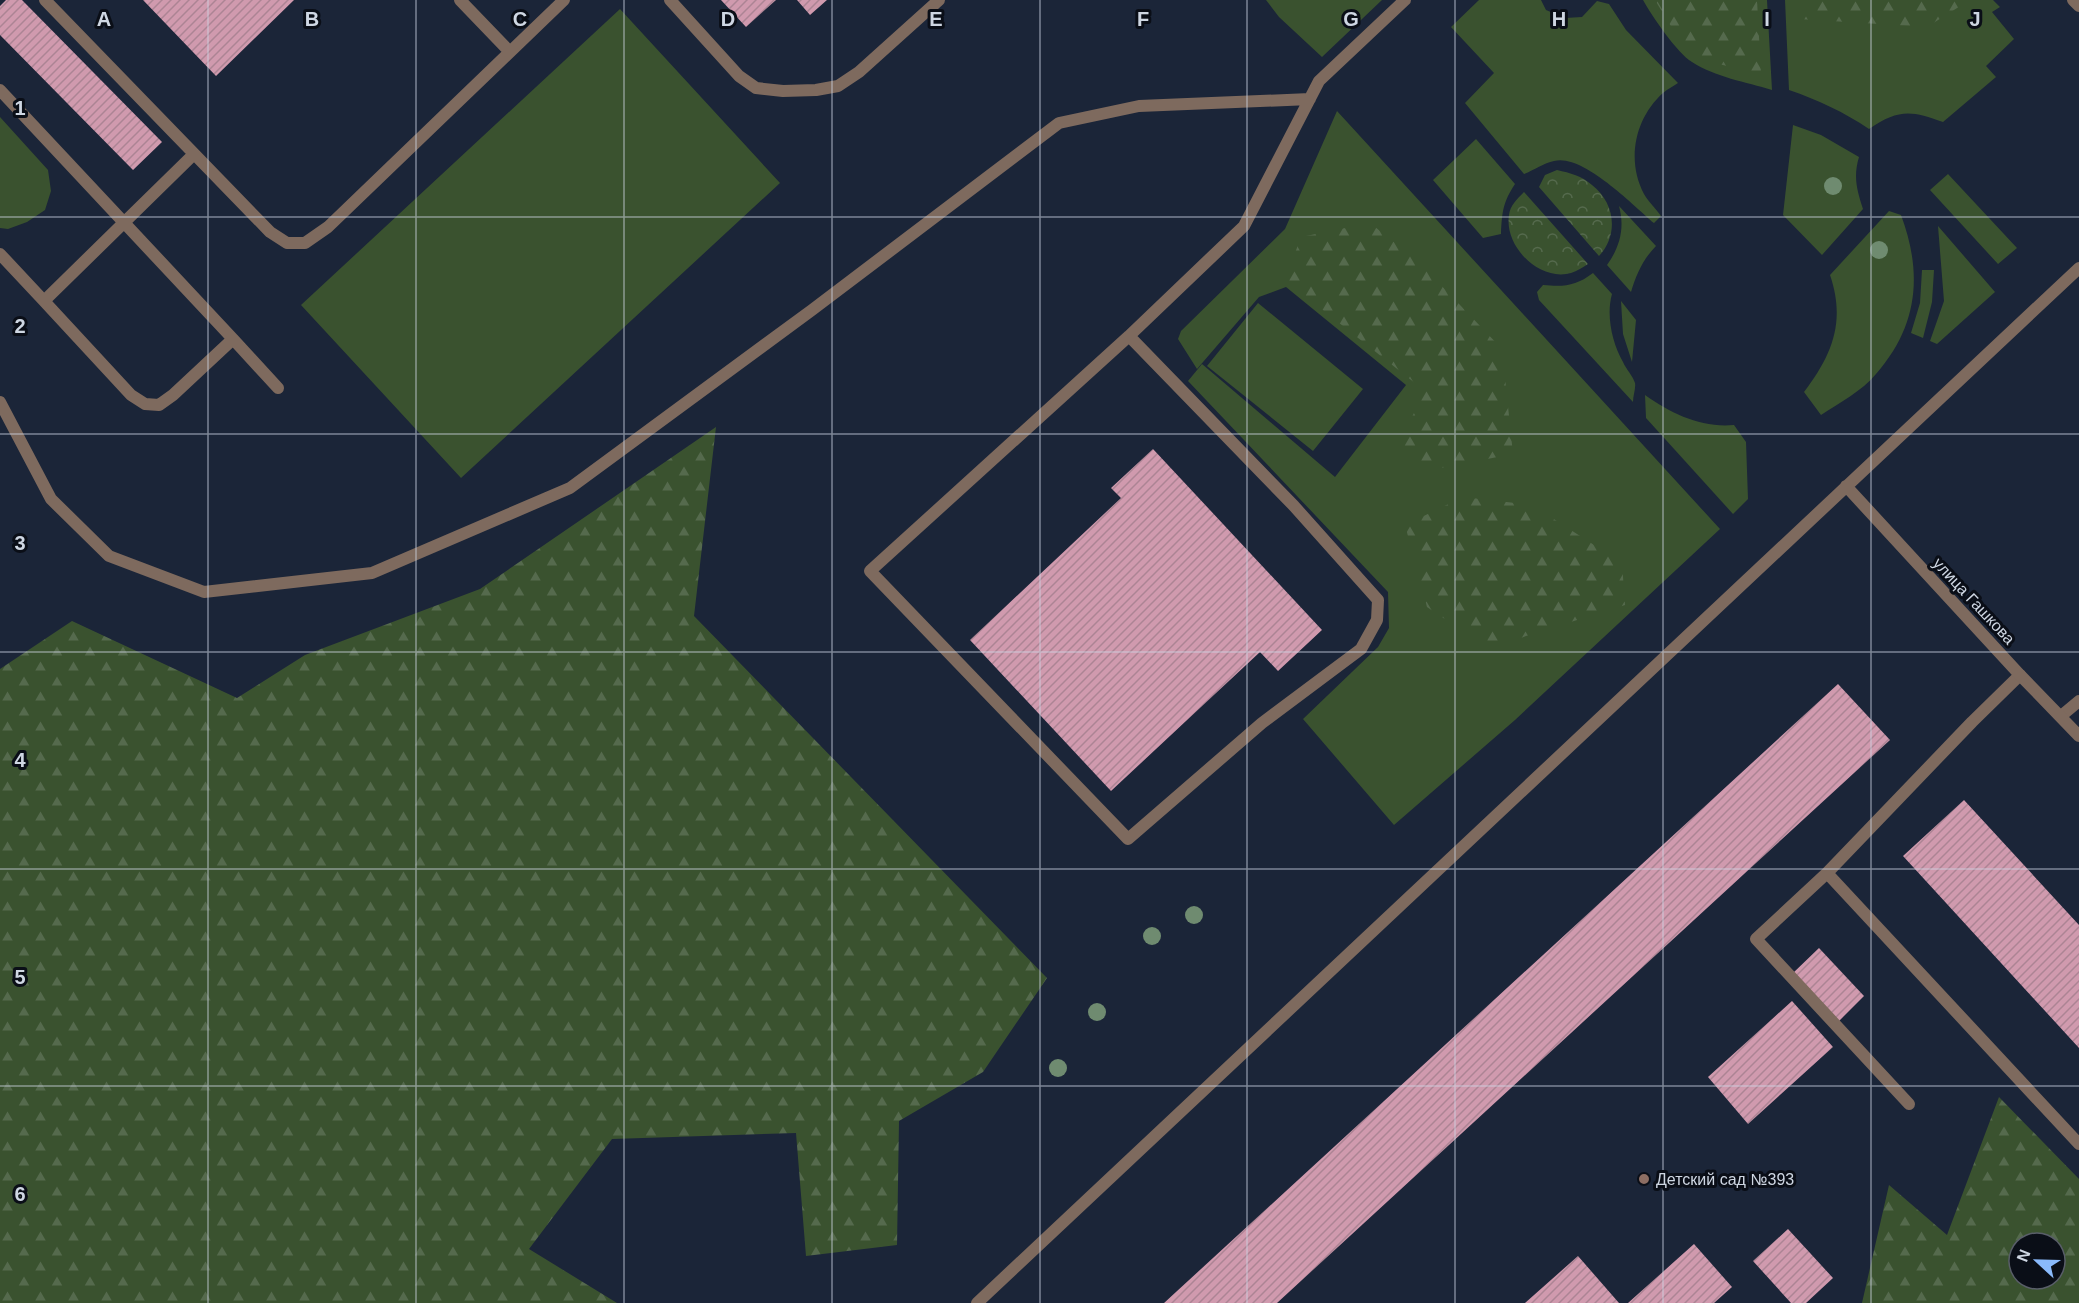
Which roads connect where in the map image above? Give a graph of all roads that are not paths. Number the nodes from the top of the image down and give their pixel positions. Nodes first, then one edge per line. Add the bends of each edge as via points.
1 (45, 0) edge
2 (460, 0) edge
3 (564, 0) edge
4 (670, 0) edge
5 (939, 0) edge
6 (1405, 0) edge
7 (2073, 0) edge
8 (2079, 6) edge
9 (510, 52) junction
10 (0, 90) edge
11 (1310, 99) junction
12 (194, 153) junction
13 (124, 223) junction
14 (0, 254) edge
15 (2079, 268) edge
16 (44, 301) junction
17 (1129, 336) junction
18 (232, 339) junction
19 (278, 388) dead end
20 (0, 402) edge
21 (1846, 486) junction
22 (2020, 675) junction
23 (2079, 700) edge
24 (2061, 716) junction
25 (2079, 736) edge
26 (1827, 873) junction
27 (1909, 1104) dead end
28 (2079, 1144) edge
29 (977, 1303) edge

1 - 12 street
2 - 9 street
3 - 9 street
4 - 5 street via 739,76 756,87 783,91 838,86
6 - 11 street via 1319,81
7 - 8 street
9 - 12 street via 328,227 305,243 286,243 270,232
10 - 13 street
11 - 17 street via 1244,226
11 - 20 street via 1139,106 1059,123 570,488 372,573 204,592 109,556 51,499
12 - 13 street
13 - 16 street
13 - 18 street
14 - 16 street
15 - 21 street
16 - 18 street via 131,395 145,404 159,405 173,395
17 - 17 street via 870,571 1128,839 1262,723 1360,649 1377,620 1378,600 1294,506
18 - 19 street
21 - 22 street, улица Гашкова
21 - 29 street
22 - 24 street, улица Гашкова
22 - 26 street
23 - 24 street
24 - 25 street, улица Гашкова
26 - 27 street via 1756,939
26 - 28 street

